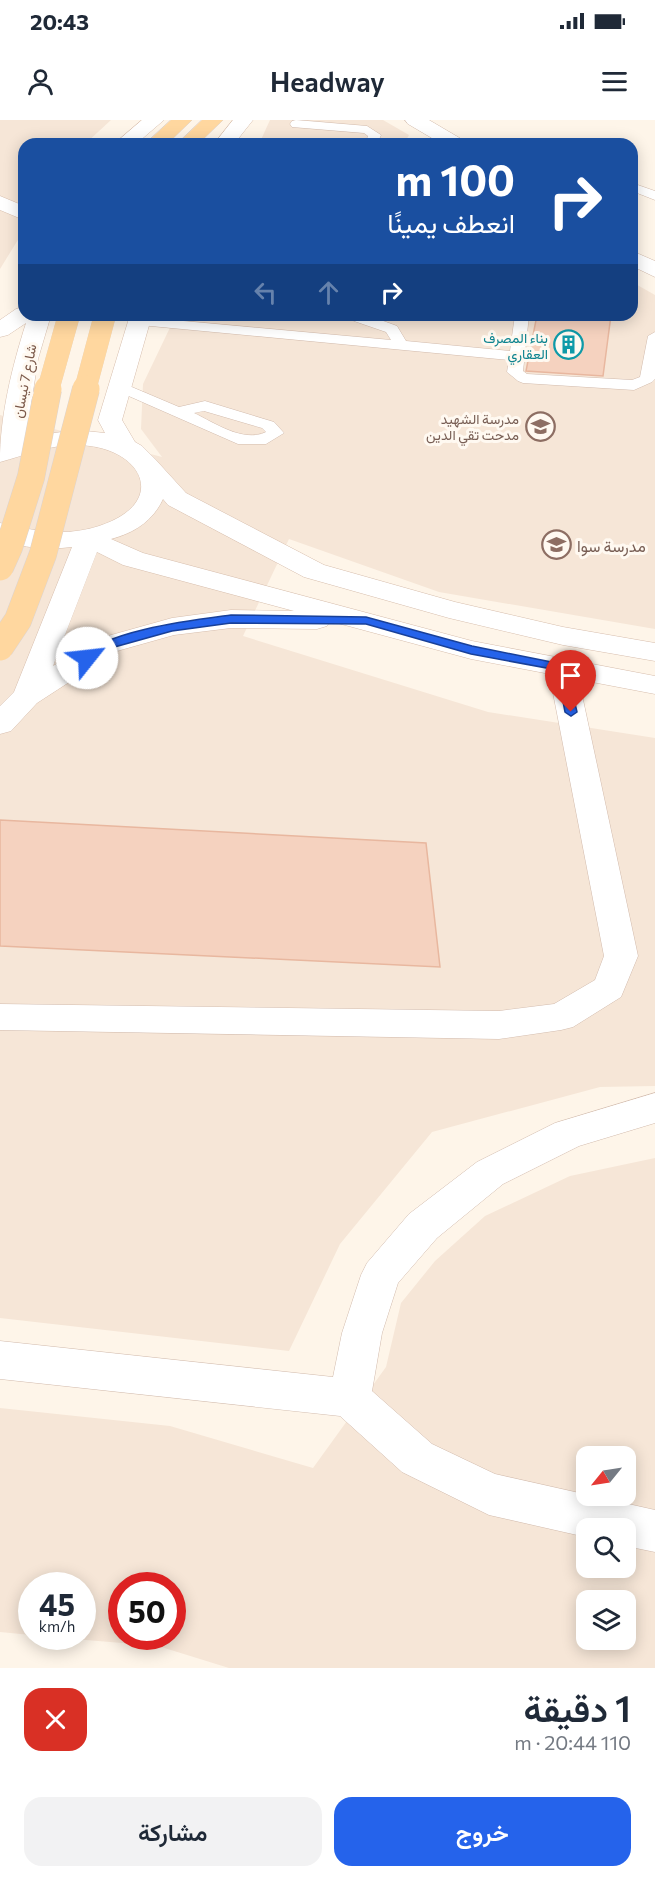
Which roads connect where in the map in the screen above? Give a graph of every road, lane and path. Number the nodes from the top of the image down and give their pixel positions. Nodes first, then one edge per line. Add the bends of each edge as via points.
1 (154, 120) edge
2 (182, 120) edge
3 (213, 120) edge
4 (243, 120) edge
5 (405, 122) edge
6 (296, 124) dead end
7 (132, 138) edge
8 (161, 138) edge
9 (194, 138) edge
10 (229, 138) edge
11 (374, 138) edge
12 (422, 138) edge
13 (442, 138) edge
14 (638, 189) edge
15 (655, 196) edge
16 (0, 202) edge
17 (18, 211) edge
18 (638, 261) edge
19 (655, 270) edge
20 (18, 318) edge
21 (38, 321) edge
22 (67, 321) edge
23 (103, 321) edge
24 (139, 321) edge
25 (167, 321) edge
26 (368, 321) edge
27 (521, 321) edge
28 (0, 330) edge
29 (655, 336) edge
30 (402, 347) junction
31 (517, 356) junction
32 (120, 387) junction
33 (179, 412) junction
34 (125, 448) junction
35 (6, 451) edge
36 (153, 474) junction
37 (0, 531) edge
38 (88, 538) junction
39 (0, 567) edge
40 (366, 621) junction
41 (0, 647) edge
42 (655, 651) edge
43 (562, 667) junction
44 (655, 685) edge
45 (27, 696) junction
46 (0, 724) edge
47 (0, 1017) edge
48 (655, 1108) edge
49 (0, 1360) edge
50 (350, 1398) junction
51 (655, 1531) edge

1 - 7 street
2 - 8 main road
3 - 9 main road
4 - 10 street
5 - 12 street
5 - 13 street
6 - 11 lane via 368,130
14 - 15 lane
16 - 17 street
18 - 19 street
20 - 28 street
21 - 35 street, شارع 7 نيسان
22 - 39 main road, bridge via 45,400 31,477
23 - 41 main road, bridge via 43,554 18,620
24 - 32 street
25 - 30 lane
26 - 30 lane via 392,329
27 - 31 lane
29 - 31 lane via 647,379 634,385 523,378 515,372
30 - 31 lane
32 - 33 lane
32 - 34 street via 110,420
33 - 33 lane via 244,441 260,441 276,433 268,425 205,406
34 - 35 street via 76,437 49,438
34 - 36 street via 143,459
36 - 38 street via 154,490 146,506 130,521
36 - 42 street via 177,499 314,571 562,636
37 - 38 street via 33,540
38 - 40 street via 133,559
38 - 45 street
40 - 43 street via 471,650
40 - 45 street via 231,619 172,627 107,645
43 - 44 street
43 - 47 street via 621,956 609,988 561,1017 499,1024
45 - 46 street
48 - 50 street via 567,1134 490,1173 423,1227 381,1275 362,1333
49 - 50 street
50 - 51 street via 417,1458 489,1494

